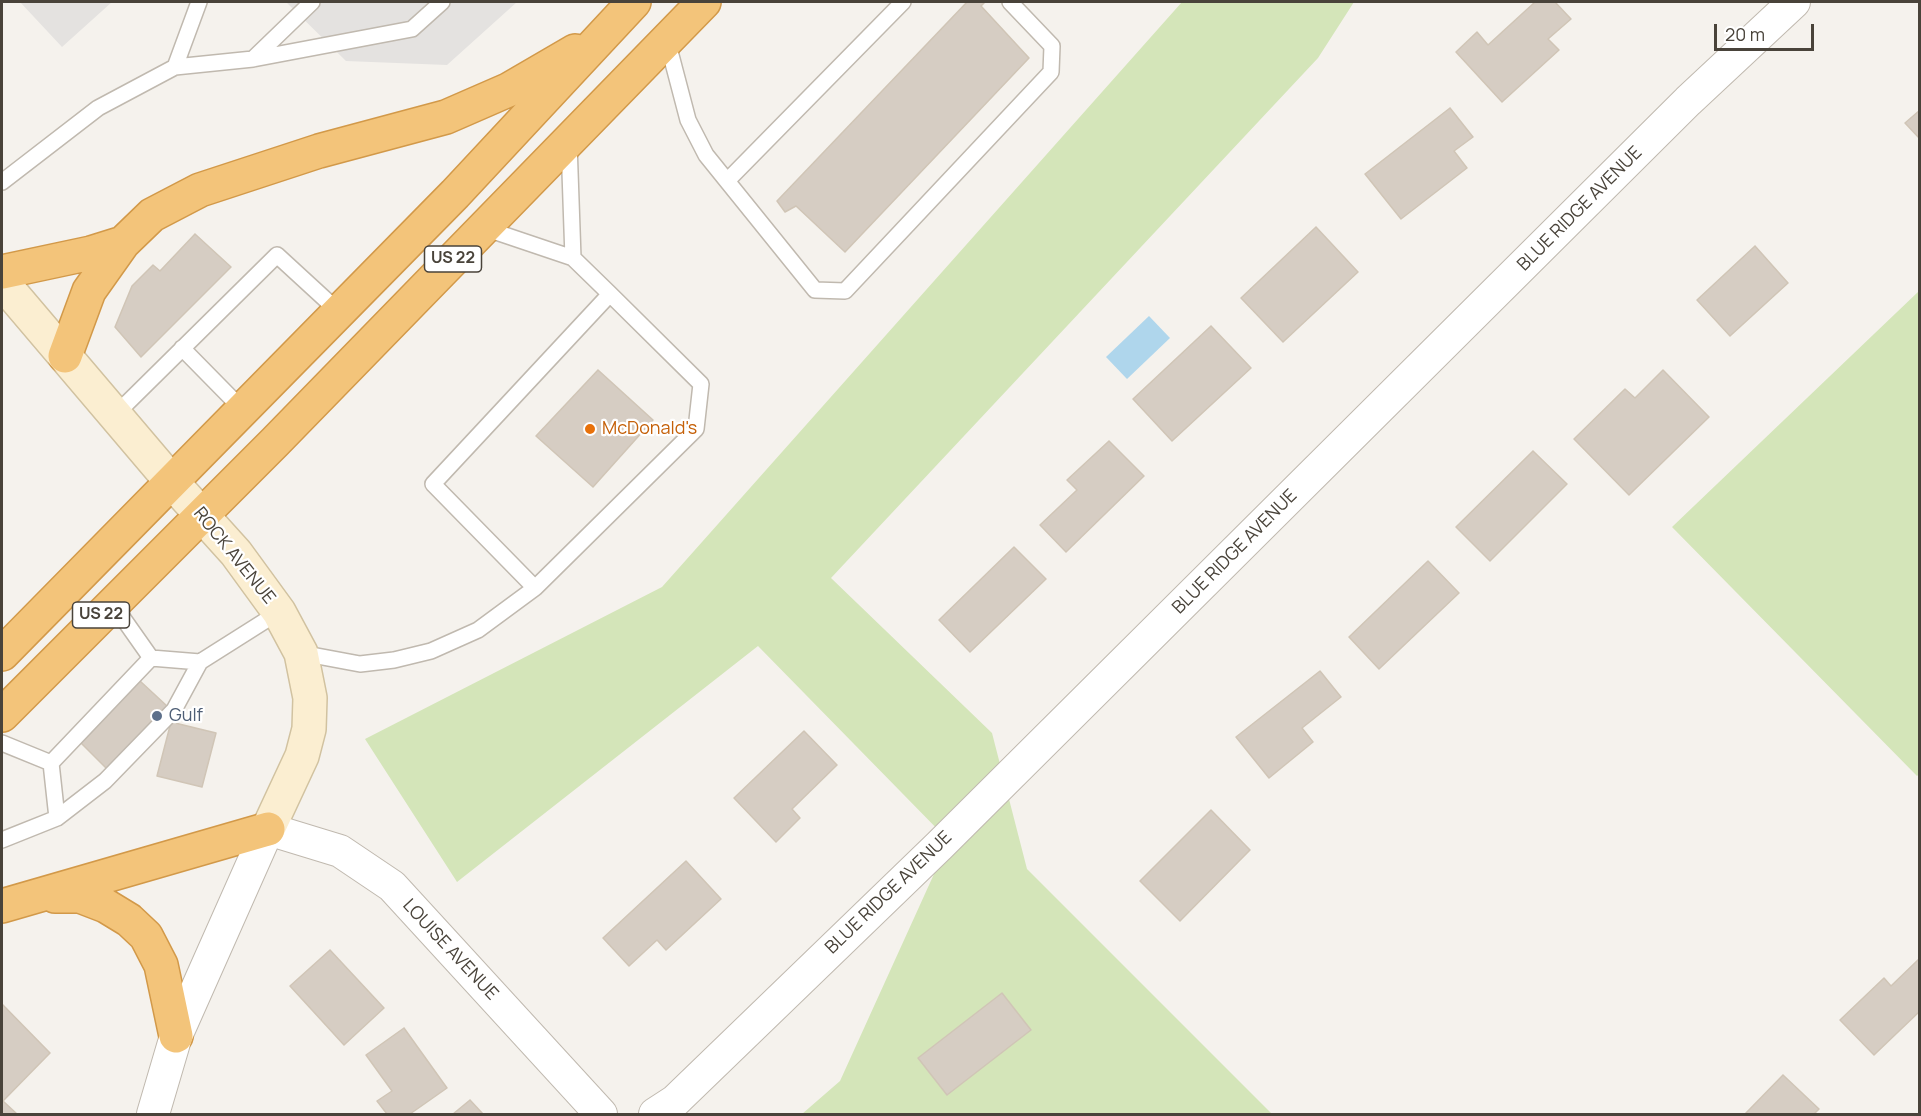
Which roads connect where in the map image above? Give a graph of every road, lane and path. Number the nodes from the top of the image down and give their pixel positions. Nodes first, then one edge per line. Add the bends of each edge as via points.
1 (199, 2) edge
2 (312, 2) edge
3 (442, 2) edge
4 (634, 2) edge
5 (704, 2) edge
6 (903, 2) edge
7 (1010, 2) edge
8 (1794, 2) edge
9 (603, 35) junction
10 (667, 39) junction
11 (254, 59) junction
12 (175, 67) junction
13 (568, 141) junction
14 (727, 181) junction
15 (2, 182) edge
16 (483, 228) junction
17 (123, 243) junction
18 (573, 258) junction
19 (2, 272) edge
20 (2, 282) edge
21 (610, 294) junction
22 (338, 311) junction
23 (182, 348) junction
24 (64, 356) junction
25 (243, 410) junction
26 (115, 415) junction
27 (171, 481) junction
28 (201, 515) junction
29 (536, 588) junction
30 (113, 604) junction
31 (279, 612) junction
32 (301, 653) junction
33 (2, 654) edge
34 (151, 658) junction
35 (200, 662) junction
36 (2, 715) edge
37 (2, 743) edge
38 (51, 763) junction
39 (57, 818) junction
40 (268, 829) junction
41 (2, 840) edge
42 (38, 896) junction
43 (2, 906) edge
44 (176, 1036) junction
45 (664, 1108) edge
46 (153, 1114) edge
47 (601, 1114) edge

1 - 12 lane
2 - 11 lane
3 - 11 lane via 412,29
4 - 9 highway, US 22
5 - 10 highway, US 22
6 - 14 lane
7 - 14 lane via 1053,46 1052,72 845,291 815,290
8 - 45 street, BLUE RIDGE AVENUE via 1688,101 946,840
9 - 17 highway via 508,90 446,117 319,150 200,190 152,215
9 - 22 highway, US 22 via 455,194
10 - 13 highway, US 22
10 - 14 lane via 688,120 706,155
11 - 12 lane
12 - 15 lane via 98,108
13 - 16 highway, US 22
13 - 18 lane
16 - 18 lane
16 - 28 highway, US 22
17 - 19 highway
17 - 24 highway via 89,291
18 - 21 lane
20 - 24 street, ROCK AVENUE
21 - 29 lane via 701,384 696,429
21 - 29 lane via 433,484
22 - 23 lane via 277,255
22 - 25 highway, US 22
23 - 25 lane
23 - 26 lane
24 - 26 street, ROCK AVENUE
25 - 27 highway, US 22
26 - 27 street, ROCK AVENUE
27 - 28 street, ROCK AVENUE
27 - 33 highway, US 22
28 - 30 highway, US 22
28 - 31 street, ROCK AVENUE via 236,553
29 - 32 lane via 478,630 431,651 360,664
30 - 34 lane
30 - 36 highway, US 22
31 - 32 street, ROCK AVENUE
31 - 35 lane
32 - 40 street, ROCK AVENUE via 310,698 309,729 302,756
34 - 35 lane
34 - 38 lane
35 - 39 lane via 174,710 105,781
37 - 38 lane
38 - 39 lane
39 - 41 lane
40 - 42 highway
40 - 44 street, ROCK AVENUE
40 - 47 street, LOUISE AVENUE via 340,851 392,886
42 - 43 highway
42 - 44 highway via 80,896 114,910 146,936 161,965
44 - 46 street, ROCK AVENUE

